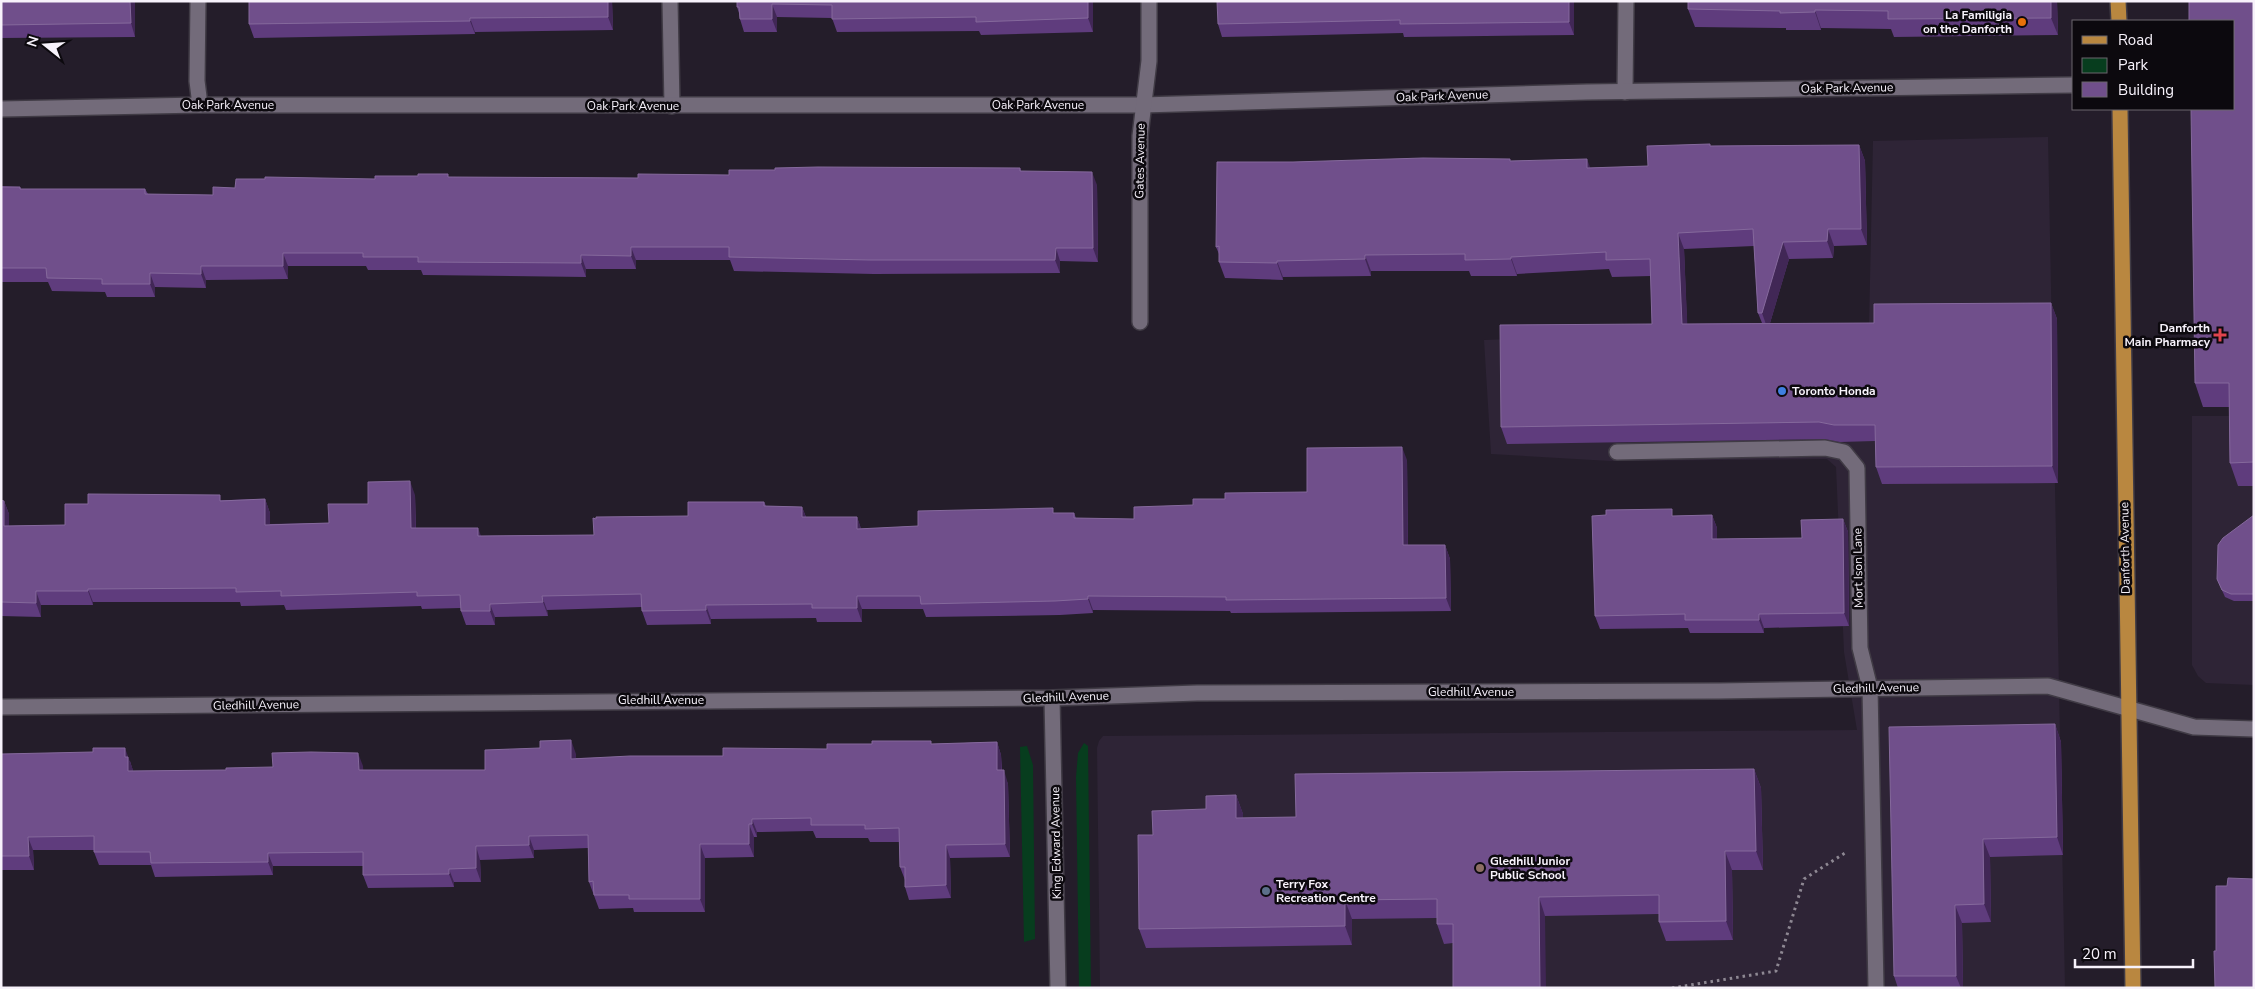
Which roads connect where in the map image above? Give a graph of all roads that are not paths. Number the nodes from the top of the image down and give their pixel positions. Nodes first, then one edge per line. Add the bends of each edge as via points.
1 (198, 1) edge
2 (670, 1) edge
3 (1149, 1) edge
4 (1626, 1) edge
5 (2118, 1) edge
6 (2118, 20) edge
7 (2072, 85) edge
8 (1625, 92) junction
9 (200, 104) junction
10 (1142, 105) junction
11 (672, 106) junction
12 (1, 109) edge
13 (2120, 110) edge
14 (1140, 322) dead end
15 (1616, 452) dead end
16 (1870, 688) junction
17 (1052, 698) junction
18 (1, 707) edge
19 (2127, 709) junction
20 (2254, 729) edge
21 (1058, 988) edge
22 (1876, 988) edge
23 (2133, 988) edge

1 - 9 street
2 - 11 street
3 - 10 street, Gates Avenue via 1149,61
4 - 8 street
5 - 6 main road
7 - 8 street, Oak Park Avenue
8 - 10 street, Oak Park Avenue
9 - 11 street, Oak Park Avenue
9 - 12 street, Oak Park Avenue
10 - 11 street, Oak Park Avenue
10 - 14 street, Gates Avenue
13 - 19 main road, Danforth Avenue
15 - 16 street, Mort Ison Lane via 1825,448 1844,452 1857,468 1860,648
16 - 17 street, Gledhill Avenue via 1206,693
16 - 19 street, Gledhill Avenue via 2048,686
16 - 22 street, Mort Ison Lane
17 - 18 street, Gledhill Avenue
17 - 21 street, King Edward Avenue
19 - 20 street, Gledhill Avenue via 2194,727
19 - 23 main road, Danforth Avenue

